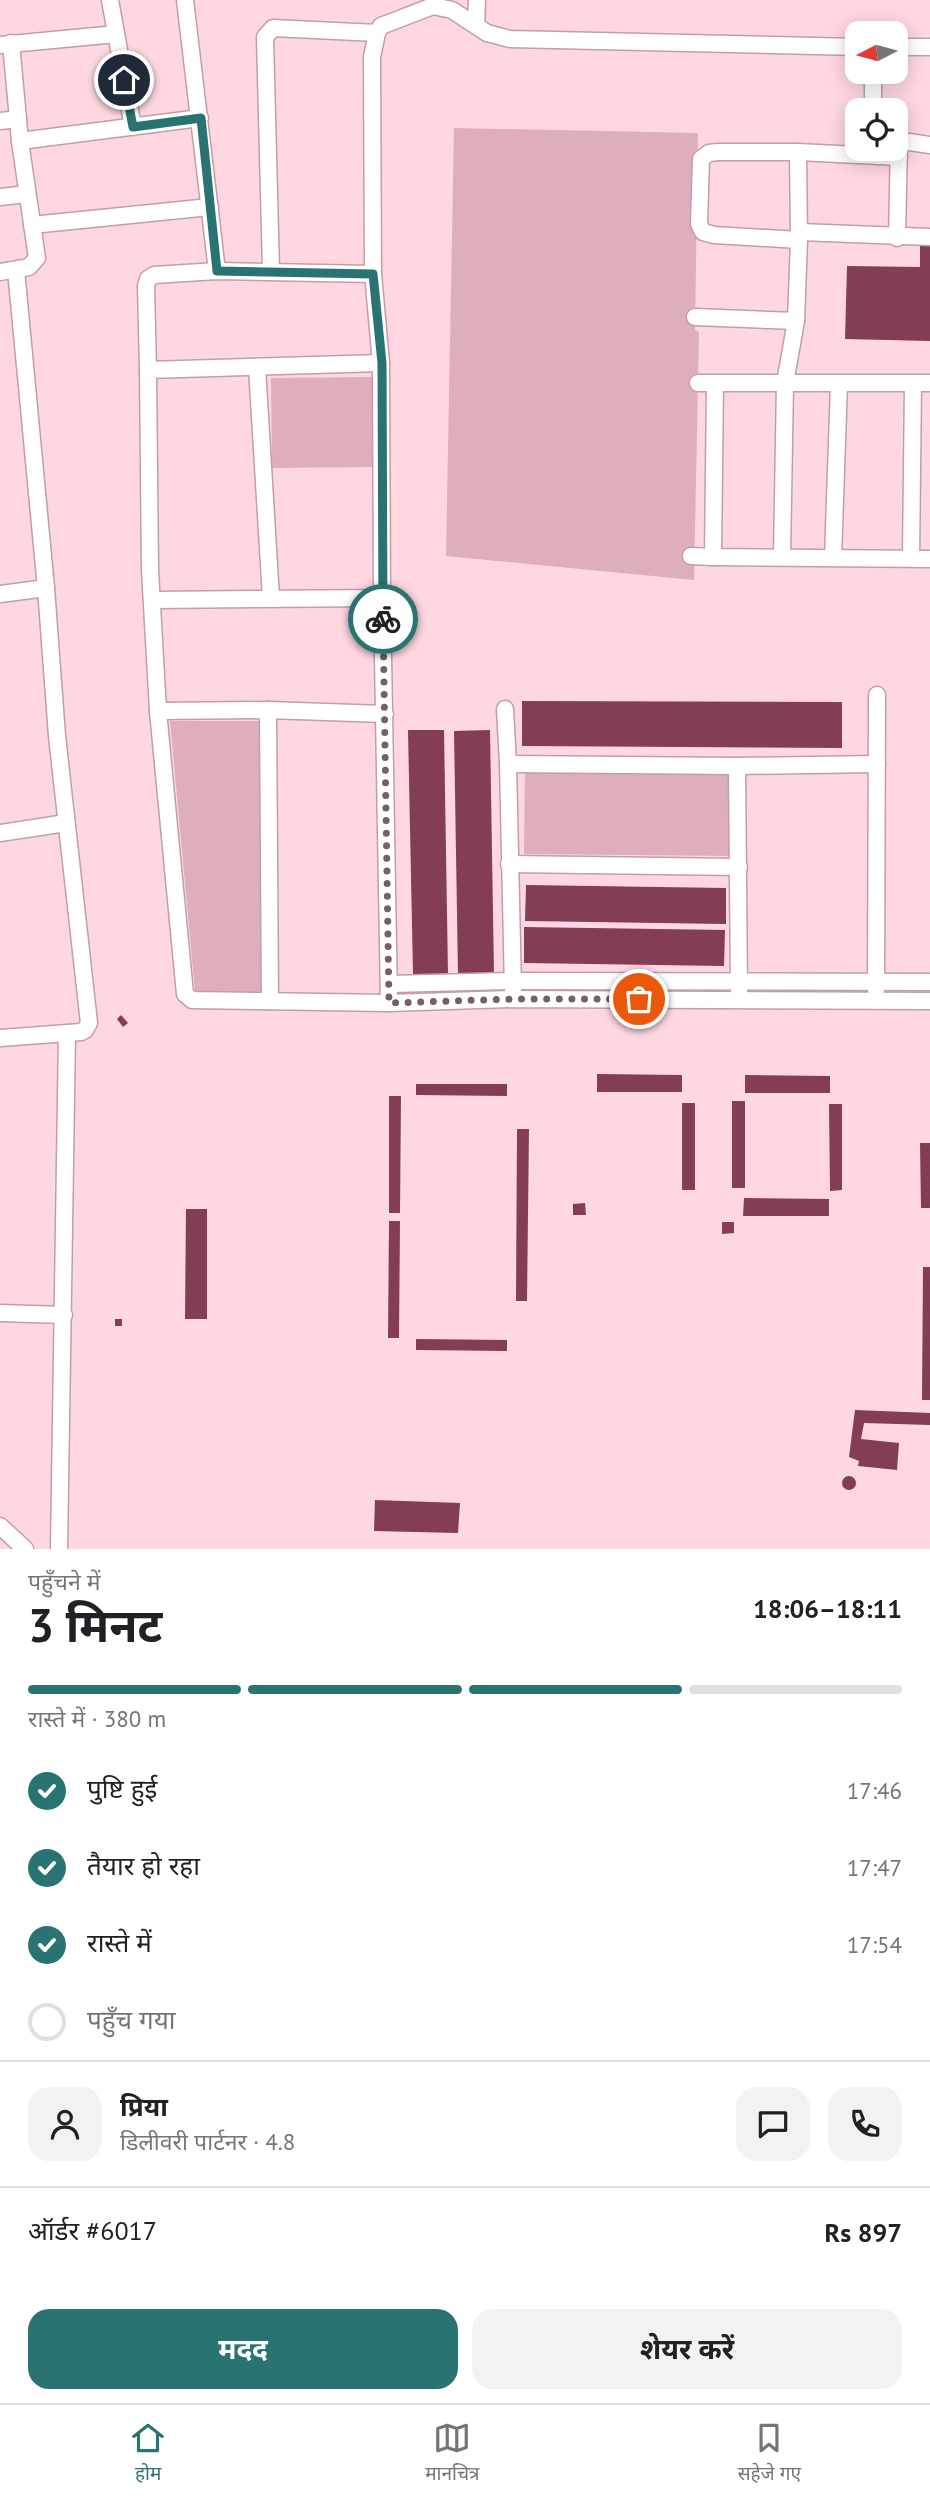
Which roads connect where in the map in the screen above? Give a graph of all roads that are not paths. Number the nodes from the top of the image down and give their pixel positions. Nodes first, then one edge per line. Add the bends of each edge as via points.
1 (110, 0) edge
2 (185, 0) edge
3 (477, 0) edge
4 (431, 3) edge
5 (476, 26) junction
6 (377, 33) junction
7 (116, 34) junction
8 (5, 44) edge
9 (845, 47) edge
10 (908, 47) edge
11 (930, 47) edge
12 (201, 118) junction
13 (18, 119) junction
14 (0, 121) edge
15 (133, 127) junction
16 (20, 141) junction
17 (930, 145) edge
18 (908, 146) edge
19 (845, 149) edge
20 (798, 152) junction
21 (898, 161) edge
22 (27, 194) junction
23 (0, 197) edge
24 (209, 206) junction
25 (33, 225) junction
26 (799, 236) junction
27 (930, 237) edge
28 (897, 238) junction
29 (8, 271) edge
30 (217, 271) junction
31 (271, 271) junction
32 (373, 274) junction
33 (695, 317) dead end
34 (796, 321) junction
35 (382, 363) junction
36 (257, 366) junction
37 (148, 370) junction
38 (785, 383) junction
39 (839, 383) junction
40 (922, 383) edge
41 (691, 556) dead end
42 (713, 557) junction
43 (782, 557) junction
44 (833, 558) junction
45 (911, 558) junction
46 (930, 559) edge
47 (46, 588) junction
48 (0, 594) edge
49 (271, 598) junction
50 (383, 598) junction
51 (152, 600) junction
52 (877, 695) dead end
53 (505, 709) dead end
54 (268, 710) junction
55 (158, 711) junction
56 (385, 714) junction
57 (508, 764) junction
58 (877, 764) junction
59 (737, 766) junction
60 (66, 823) junction
61 (0, 833) edge
62 (509, 864) junction
63 (739, 867) junction
64 (513, 981) junction
65 (739, 982) junction
66 (876, 982) junction
67 (930, 982) edge
68 (390, 984) junction
69 (513, 999) junction
70 (739, 1000) junction
71 (271, 1001) junction
72 (876, 1001) junction
73 (930, 1001) edge
74 (389, 1003) junction
75 (0, 1030) edge
76 (67, 1033) junction
77 (0, 1038) edge
78 (0, 1312) edge
79 (64, 1315) junction
80 (0, 1526) edge
81 (25, 1549) edge
82 (59, 1549) edge

1 - 7 street
2 - 12 street
3 - 5 street
4 - 5 street
4 - 6 street via 381,26
5 - 9 street via 510,38
6 - 31 street via 273,28 265,37
6 - 32 street via 372,57
7 - 8 street
7 - 15 street
8 - 13 street
10 - 11 street
12 - 15 street
12 - 24 street
13 - 14 street
13 - 16 street
15 - 16 street
16 - 22 street
17 - 18 street
19 - 20 street
20 - 26 street
20 - 26 street via 705,155 700,164 699,224 703,232 714,235
21 - 28 street
22 - 23 street
22 - 25 street
24 - 25 street
24 - 30 street
25 - 29 street via 37,258 29,267
26 - 28 street
26 - 34 street
27 - 28 street
29 - 47 street
30 - 31 street
30 - 37 street via 161,273 148,279
31 - 32 street
32 - 35 street
33 - 34 street
34 - 38 street
35 - 36 street
35 - 50 street
36 - 37 street
36 - 49 street
37 - 51 street
38 - 39 street
38 - 42 street via 706,383
38 - 43 street
39 - 40 street
39 - 44 street
40 - 45 street
41 - 42 street
42 - 43 street
43 - 44 street
44 - 45 street
45 - 46 street
47 - 48 street
47 - 60 street
49 - 50 street
49 - 51 street
50 - 56 street
51 - 55 street
52 - 58 street
53 - 57 street
54 - 55 street
54 - 56 street
54 - 71 street
55 - 71 street via 185,994 192,1000
56 - 68 street
57 - 59 street
57 - 62 street
58 - 59 street
58 - 66 street
59 - 63 street
60 - 61 street
60 - 76 street via 89,1023 85,1030
62 - 63 street
62 - 64 street
63 - 65 street
64 - 65 street
64 - 68 street
64 - 69 street
65 - 66 street
65 - 70 street
66 - 67 street
66 - 72 street
68 - 74 street
69 - 70 street
69 - 74 street
70 - 72 street
71 - 74 street
72 - 73 street
75 - 77 street
76 - 77 street
76 - 79 street
78 - 79 street
79 - 82 street
80 - 81 street

